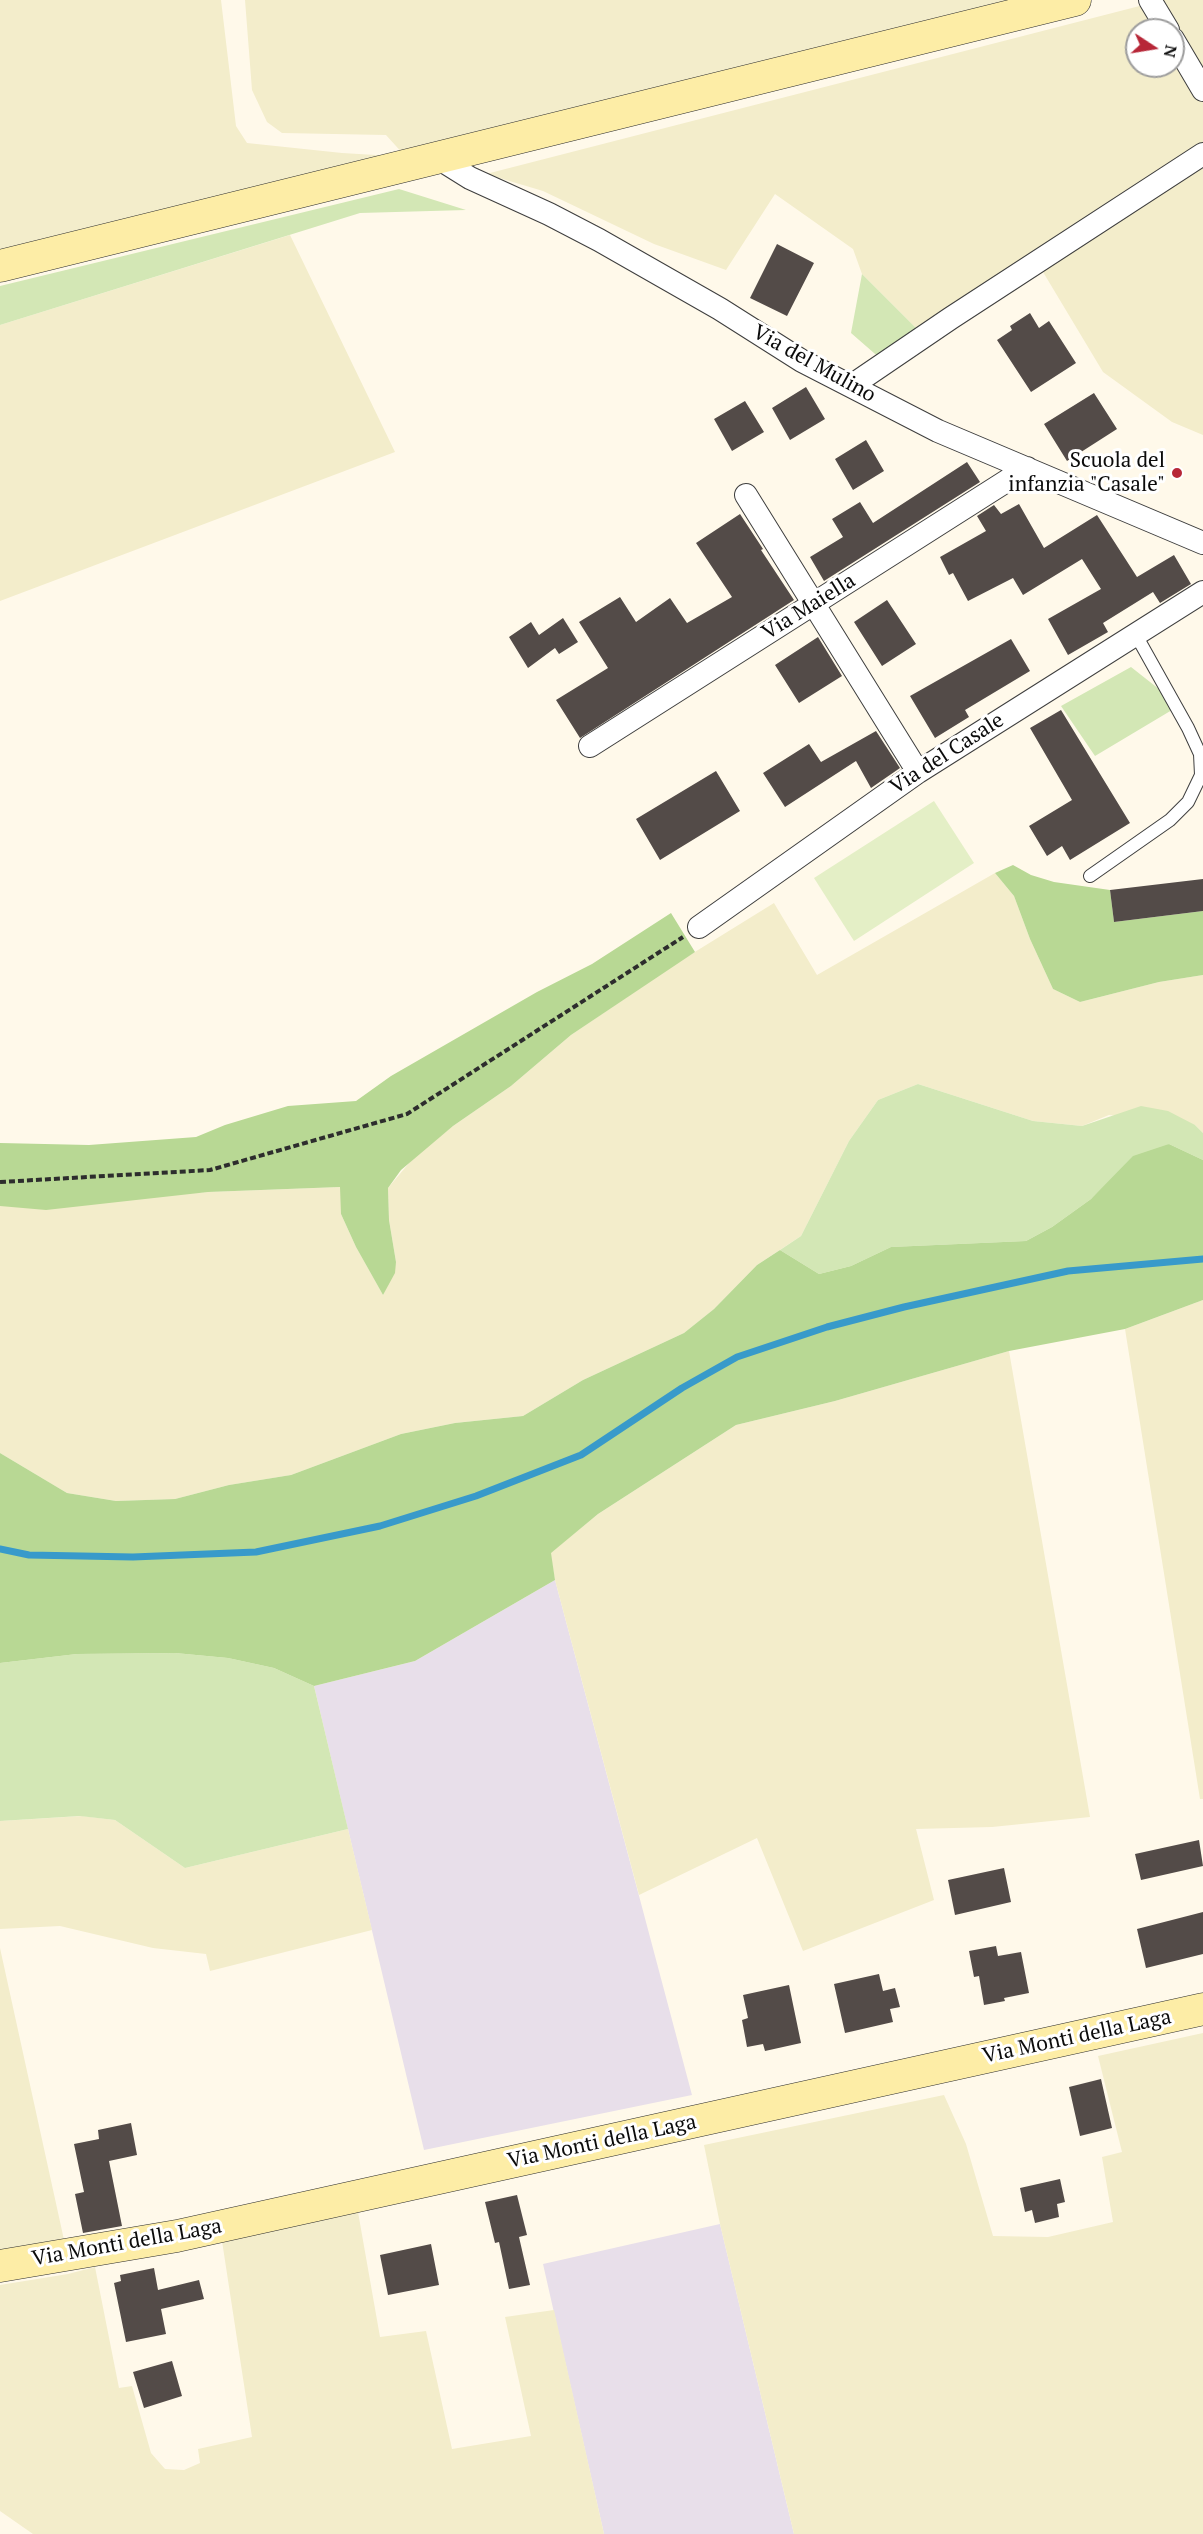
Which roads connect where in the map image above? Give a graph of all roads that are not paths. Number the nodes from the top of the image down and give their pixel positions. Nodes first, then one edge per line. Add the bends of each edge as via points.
1 (1075, 0) edge
2 (1150, 0) edge
3 (1161, 18) edge
4 (1185, 59) edge
5 (1203, 90) edge
6 (1203, 154) edge
7 (438, 158) junction
8 (0, 266) edge
9 (851, 386) junction
10 (1027, 468) junction
11 (746, 495) dead end
12 (1203, 543) edge
13 (1203, 592) edge
14 (813, 604) junction
15 (1136, 635) junction
16 (590, 746) dead end
17 (918, 772) junction
18 (1090, 876) dead end
19 (699, 927) road end
20 (1203, 2009) edge
21 (0, 2266) edge

1 - 7 street
2 - 3 street
4 - 5 street
6 - 9 street
7 - 8 street
7 - 9 street, Via del Mulino via 470,178 600,240 802,361
9 - 10 street, Via del Mulino via 938,430
10 - 12 street, Via del Mulino
10 - 14 street, Via Maiella
11 - 14 street
13 - 15 street, Via del Casale
14 - 16 street, Via Maiella
14 - 17 street
15 - 17 street, Via del Casale
15 - 18 lane via 1200,754 1201,775 1188,802 1170,820
17 - 19 street, Via del Casale
20 - 21 street, Via Monti della Laga via 177,2236

